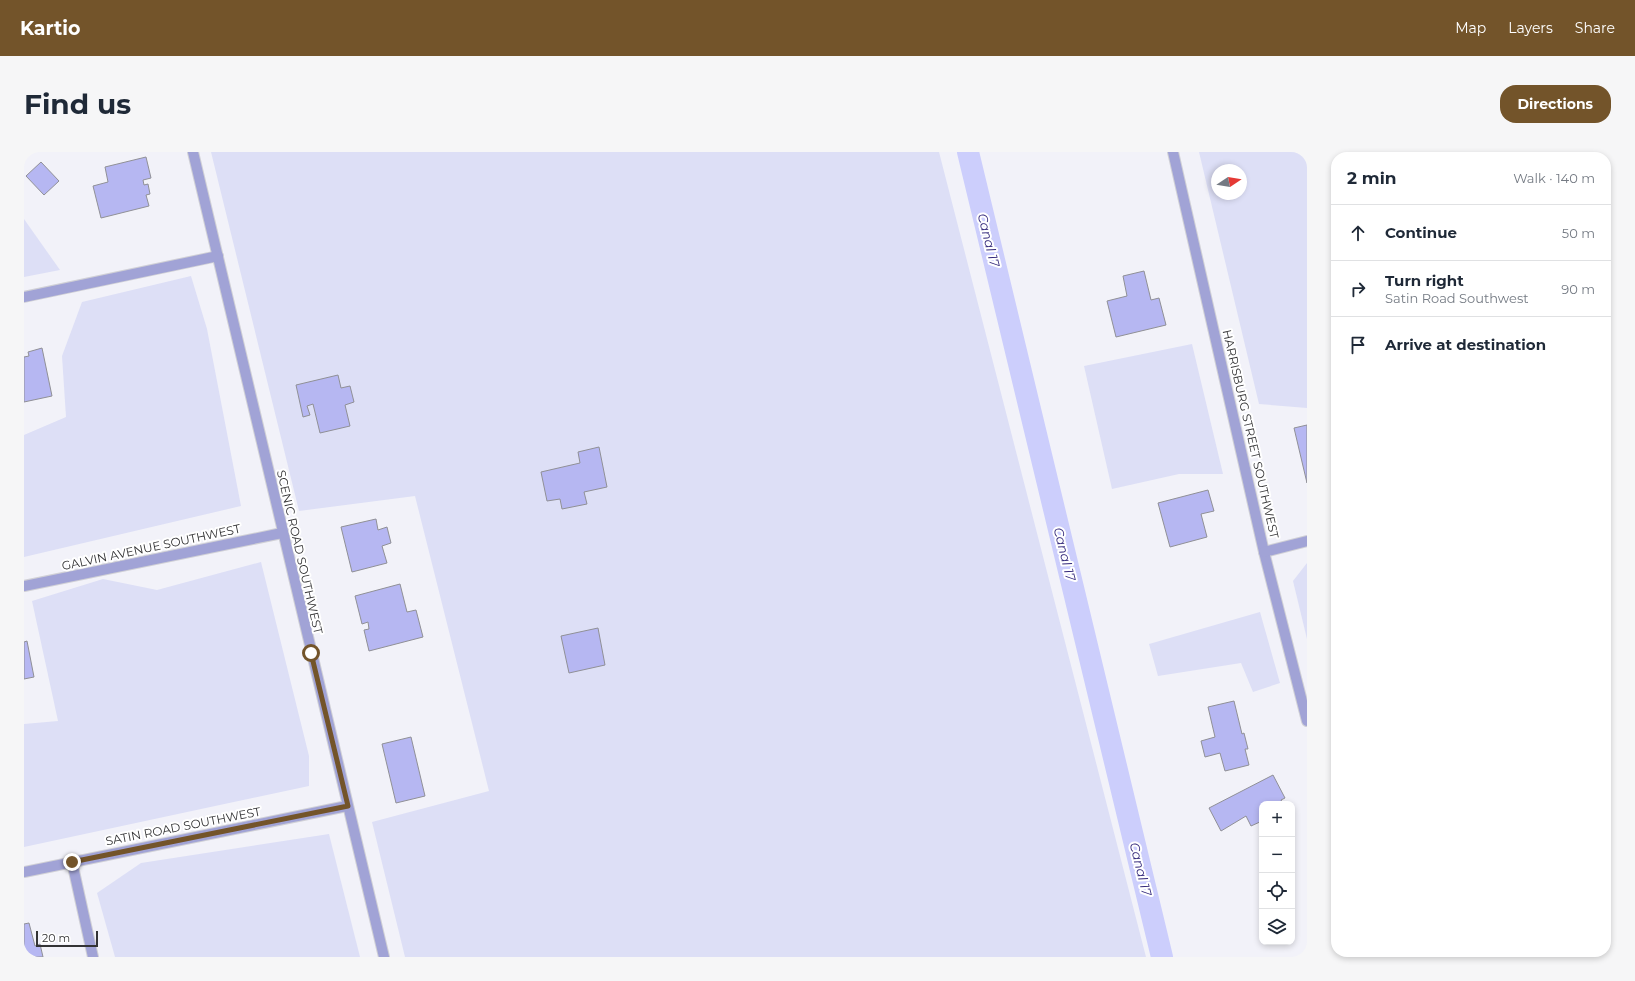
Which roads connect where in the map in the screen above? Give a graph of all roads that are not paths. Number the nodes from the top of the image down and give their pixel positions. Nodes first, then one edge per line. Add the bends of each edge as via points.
1 (193, 152) edge
2 (1173, 152) edge
3 (218, 256) junction
4 (24, 297) edge
5 (282, 533) junction
6 (1307, 541) edge
7 (1264, 552) junction
8 (24, 586) edge
9 (1307, 721) edge
10 (348, 806) junction
11 (72, 862) junction
12 (24, 872) edge
13 (93, 957) edge
14 (384, 957) edge

1 - 3 street, SCENIC ROAD SOUTHWEST
2 - 7 street, HARRISBURG STREET SOUTHWEST
3 - 4 street
3 - 5 street, SCENIC ROAD SOUTHWEST
5 - 8 street, GALVIN AVENUE SOUTHWEST
5 - 10 street, SCENIC ROAD SOUTHWEST
6 - 7 street
7 - 9 street, HARRISBURG STREET SOUTHWEST
10 - 11 street, SATIN ROAD SOUTHWEST
10 - 14 street, SCENIC ROAD SOUTHWEST
11 - 12 street, SATIN ROAD SOUTHWEST
11 - 13 street

